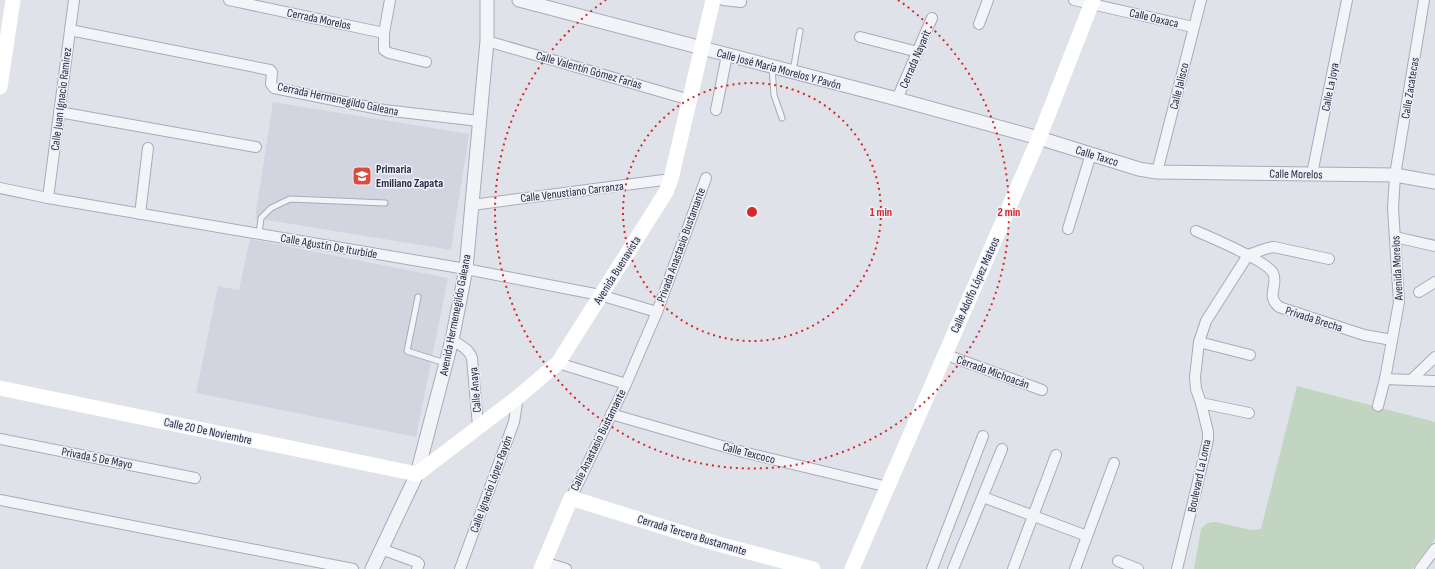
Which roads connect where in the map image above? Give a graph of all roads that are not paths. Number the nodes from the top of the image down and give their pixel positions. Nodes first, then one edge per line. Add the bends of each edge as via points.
1 (13, 0) edge
2 (74, 0) edge
3 (229, 0) edge
4 (390, 0) edge
5 (487, 0) edge
6 (519, 0) edge
7 (713, 0) edge
8 (723, 0) edge
9 (988, 0) edge
10 (1074, 0) edge
11 (1201, 0) edge
12 (1347, 0) edge
13 (1422, 0) edge
14 (740, 2) dead end
15 (1092, 2) edge
16 (932, 18) dead end
17 (979, 24) dead end
18 (1193, 27) junction
19 (70, 30) junction
20 (800, 31) dead end
21 (384, 33) junction
22 (860, 37) dead end
23 (487, 40) junction
24 (702, 48) junction
25 (3, 49) edge
26 (918, 52) junction
27 (727, 55) junction
28 (426, 62) dead end
29 (772, 67) junction
30 (792, 72) junction
31 (0, 87) edge
32 (897, 99) junction
33 (690, 100) junction
34 (716, 110) dead end
35 (60, 112) junction
36 (782, 118) dead end
37 (479, 121) junction
38 (1039, 138) junction
39 (256, 147) dead end
40 (148, 148) dead end
41 (1091, 154) junction
42 (1157, 172) junction
43 (1312, 174) junction
44 (1395, 176) junction
45 (706, 178) dead end
46 (671, 179) junction
47 (1435, 182) edge
48 (0, 188) edge
49 (48, 198) junction
50 (385, 202) dead end
51 (472, 206) junction
52 (140, 214) junction
53 (1068, 229) dead end
54 (1196, 231) dead end
55 (259, 234) junction
56 (1395, 237) junction
57 (1435, 246) edge
58 (1248, 255) junction
59 (1329, 259) dead end
60 (466, 269) junction
61 (1435, 282) edge
62 (1419, 292) dead end
63 (600, 295) junction
64 (418, 297) dead end
65 (657, 312) junction
66 (452, 340) junction
67 (1392, 340) junction
68 (1199, 342) junction
69 (944, 354) junction
70 (1250, 355) dead end
71 (1435, 357) edge
72 (558, 363) junction
73 (446, 364) junction
74 (1385, 379) junction
75 (1410, 380) junction
76 (1435, 381) edge
77 (626, 384) junction
78 (0, 388) edge
79 (1042, 390) dead end
80 (518, 397) junction
81 (1201, 402) junction
82 (1378, 406) dead end
83 (1249, 413) dead end
84 (610, 414) junction
85 (478, 426) junction
86 (983, 436) dead end
87 (0, 439) edge
88 (1002, 449) dead end
89 (1056, 455) dead end
90 (1114, 463) dead end
91 (417, 474) junction
92 (194, 478) dead end
93 (888, 487) junction
94 (983, 497) junction
95 (571, 498) junction
96 (0, 500) edge
97 (1033, 516) junction
98 (1087, 536) junction
99 (381, 548) junction
100 (1435, 550) edge
101 (1118, 561) dead end
102 (542, 565) edge
103 (353, 569) edge
104 (372, 569) edge
105 (417, 569) edge
106 (460, 569) edge
107 (566, 569) edge
108 (813, 569) edge
109 (852, 569) edge
110 (932, 569) edge
111 (953, 569) edge
112 (1013, 569) edge
113 (1075, 569) edge
114 (1138, 569) edge
115 (1177, 569) edge
116 (1420, 569) edge

1 - 25 main road
2 - 19 street, Calle Juan Ignacio Ramírez
3 - 21 street, Cerrada Morelos
4 - 21 street
5 - 23 street, Avenida Hermenegildo Galeana
6 - 24 street, Calle José María Morelos Y Pavón
7 - 24 main road, Avenida Buenavista
8 - 14 street
9 - 17 street
10 - 15 street, Calle Oaxaca
11 - 18 street, Calle Jalisco
12 - 43 street, Calle La Joya
13 - 44 street, Calle Zacatecas
15 - 18 street, Calle Oaxaca
15 - 38 main road, Calle Adolfo López Mateos
16 - 26 street, Cerrada Nayarit
18 - 42 street, Calle Jalisco
19 - 35 street, Calle Juan Ignacio Ramírez
19 - 37 street, Cerrada Hermenegildo Galeana via 270,70 274,88 384,110
20 - 30 lane
21 - 28 street via 384,50
22 - 26 street
23 - 33 street, Calle Valentín Gómez Farías
23 - 37 street, Avenida Hermenegildo Galeana
24 - 27 street, Calle José María Morelos Y Pavón
24 - 33 main road, Avenida Buenavista
25 - 31 main road
26 - 32 street, Cerrada Nayarit
27 - 29 street, Calle José María Morelos Y Pavón
27 - 34 street
29 - 30 street, Calle José María Morelos Y Pavón
29 - 36 lane via 774,95
30 - 32 street, Calle José María Morelos Y Pavón
32 - 38 street, Calle José María Morelos Y Pavón
33 - 46 main road, Avenida Buenavista
35 - 39 street
35 - 49 street, Calle Juan Ignacio Ramírez
37 - 51 street, Avenida Hermenegildo Galeana
38 - 41 street, Calle Taxco
38 - 69 main road, Calle Adolfo López Mateos
40 - 52 street
41 - 42 street, Calle Taxco
41 - 53 street
42 - 43 street, Calle Morelos
43 - 44 street, Calle Morelos
44 - 47 street, Calle Morelos
44 - 56 street, Avenida Morelos
45 - 65 street, Privada Anastasio Bustamante
46 - 51 street, Calle Venustiano Carranza
46 - 63 main road, Avenida Buenavista via 666,192
48 - 49 street, Calle Agustín De Iturbide
49 - 52 street, Calle Agustín De Iturbide
50 - 55 lane via 290,199 270,208 261,218
51 - 60 street, Avenida Hermenegildo Galeana
52 - 55 street, Calle Agustín De Iturbide
54 - 58 street
55 - 60 street, Calle Agustín De Iturbide
56 - 57 street
56 - 67 street, Avenida Morelos via 1399,302
58 - 59 street via 1274,247
58 - 67 street, Privada Brecha via 1270,268 1273,273 1272,299 1279,307 1364,335
58 - 68 street, Boulevard La Loma via 1206,321
60 - 63 street, Calle Agustín De Iturbide
60 - 66 street, Avenida Hermenegildo Galeana
61 - 62 street
63 - 65 street, Calle Agustín De Iturbide
63 - 72 main road, Avenida Buenavista
64 - 73 lane via 407,351
65 - 77 street, Calle Anastasio Bustamante
66 - 73 street, Avenida Hermenegildo Galeana
66 - 85 street, Calle Anaya via 466,349 472,358
67 - 74 street, Avenida Morelos
68 - 70 street
68 - 81 street, Boulevard La Loma via 1195,377
69 - 79 street, Cerrada Michoacán
69 - 93 main road, Calle Adolfo López Mateos
71 - 75 street
72 - 77 street
72 - 80 main road, Avenida Buenavista
73 - 91 street, Avenida Hermenegildo Galeana
74 - 75 street
74 - 82 street, Avenida Morelos
75 - 76 street
77 - 84 street, Calle Anastasio Bustamante
78 - 91 main road, Calle 20 De Noviembre
80 - 85 main road, Avenida Buenavista
80 - 106 street, Calle Ignacio López Rayón via 514,422
81 - 83 street
81 - 115 street, Boulevard La Loma via 1208,440
84 - 93 street, Calle Texcoco via 744,452
84 - 95 street, Calle Anastasio Bustamante
85 - 91 main road, Avenida Buenavista
86 - 110 street
87 - 92 street, Privada 5 De Mayo
88 - 94 street
89 - 97 street
90 - 98 street
91 - 99 street, Avenida Hermenegildo Galeana
93 - 109 main road, Calle Adolfo López Mateos
94 - 97 street
94 - 111 street
95 - 102 main road, Calle Anastasio Bustamante
95 - 108 main road, Cerrada Tercera Bustamante via 718,544
96 - 103 street
97 - 98 street
97 - 112 street
98 - 113 street
99 - 104 street, Avenida Hermenegildo Galeana
99 - 105 street via 417,562
100 - 116 street
101 - 114 street
102 - 107 street

